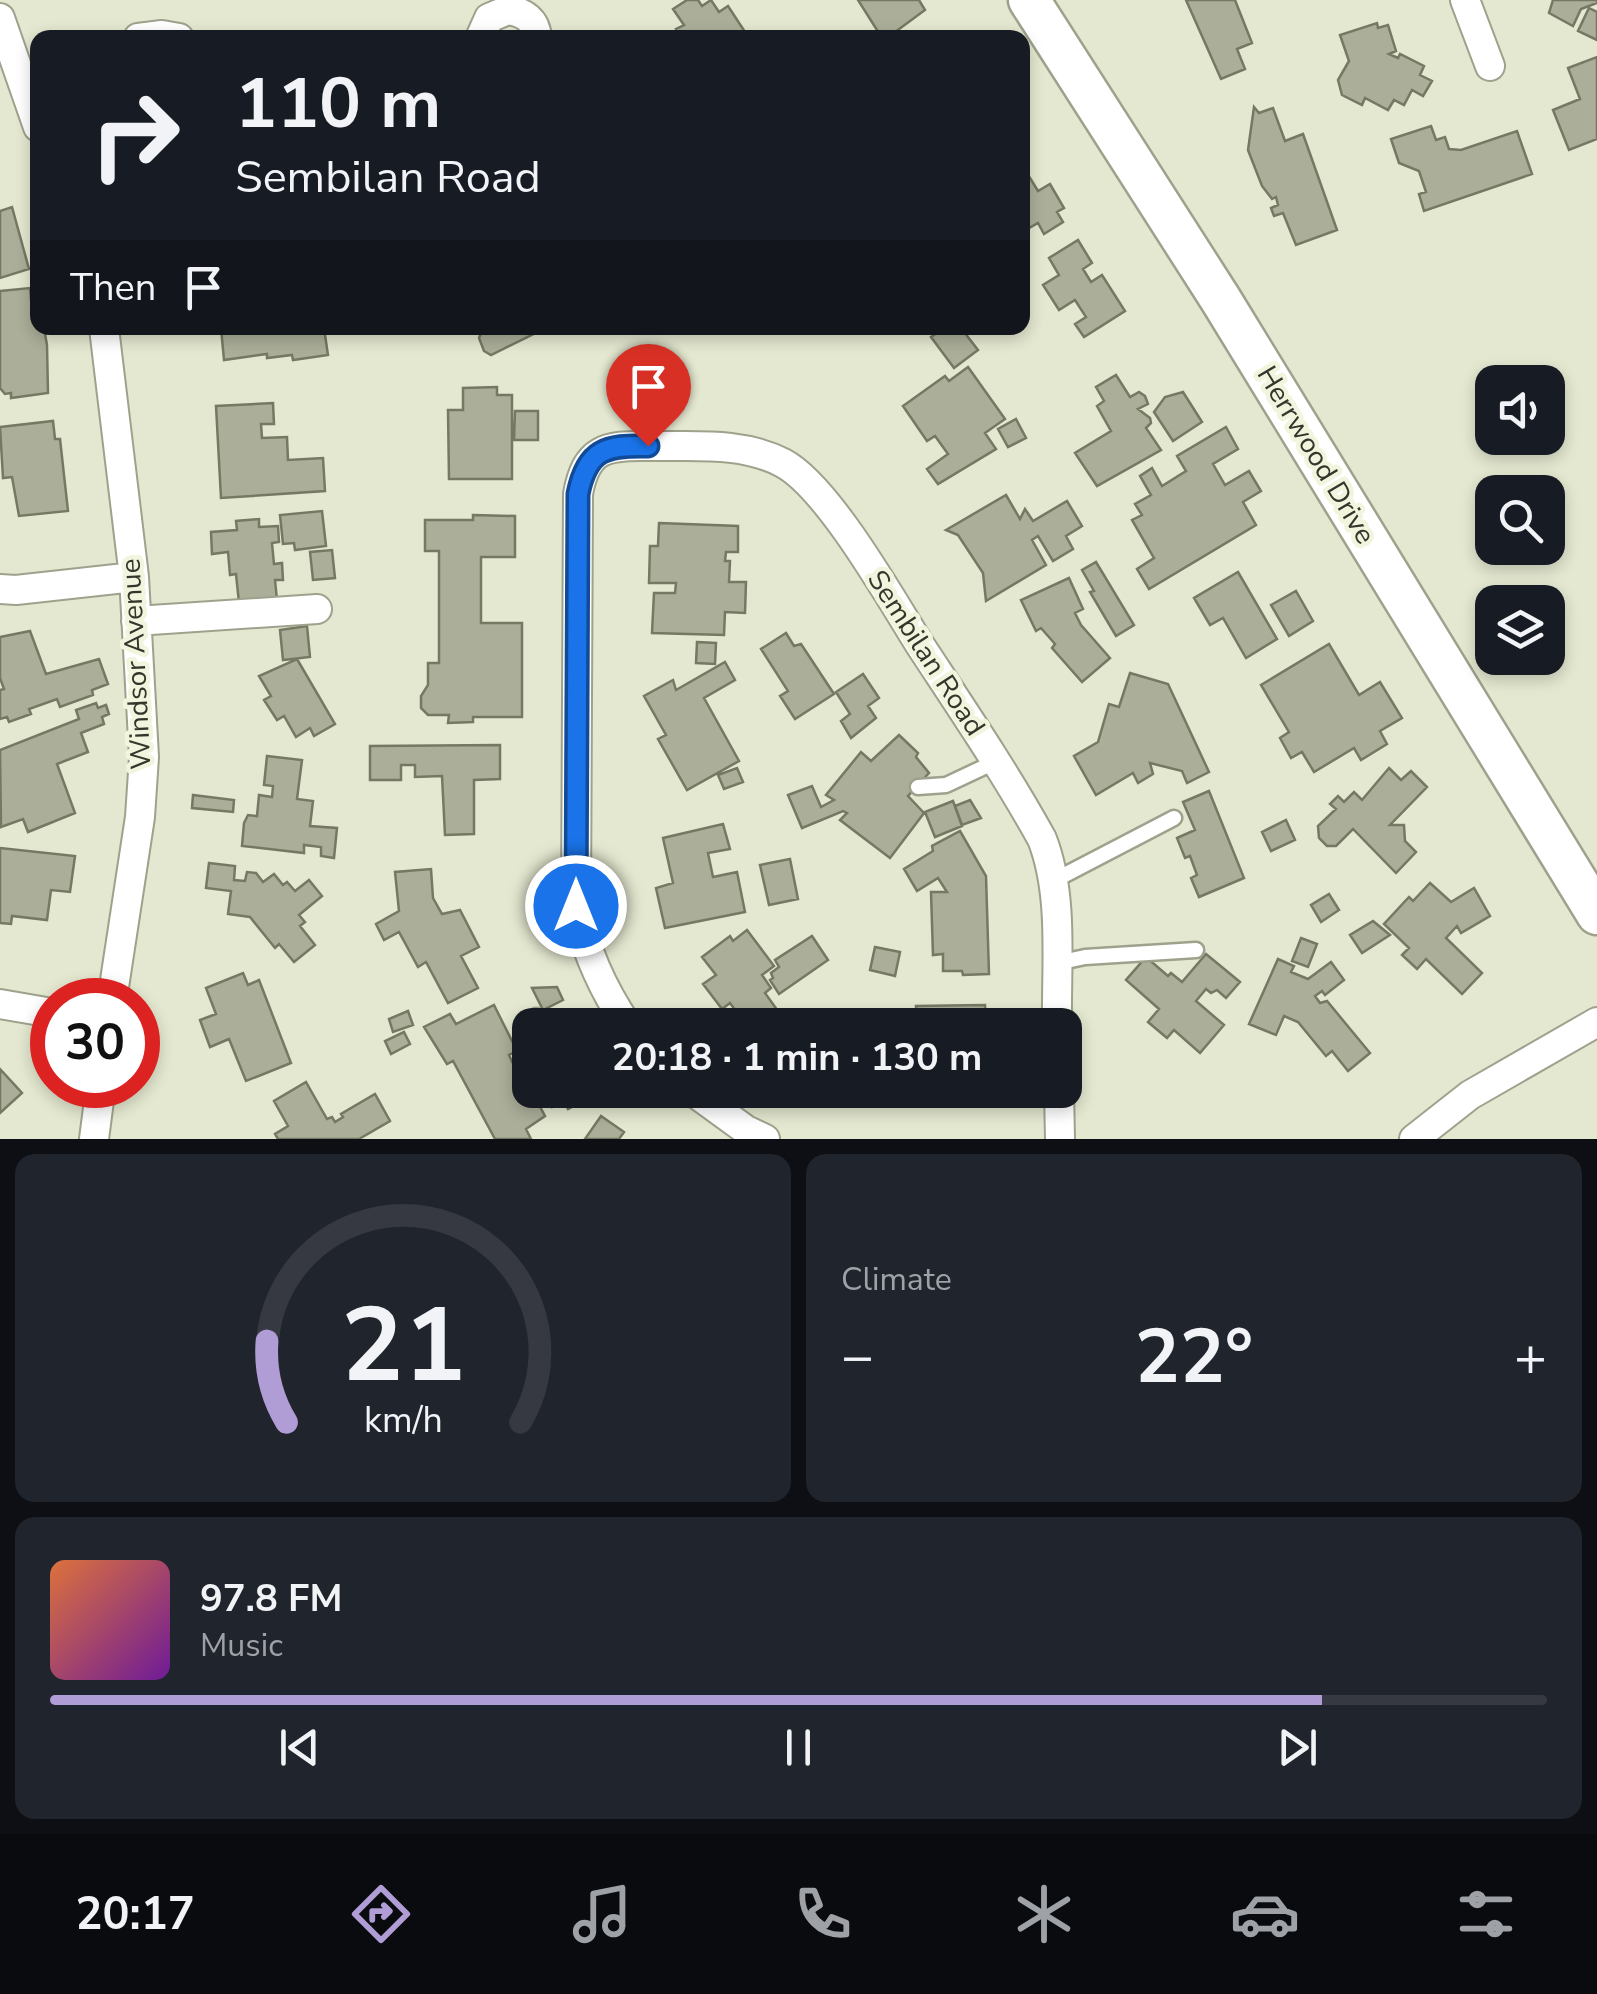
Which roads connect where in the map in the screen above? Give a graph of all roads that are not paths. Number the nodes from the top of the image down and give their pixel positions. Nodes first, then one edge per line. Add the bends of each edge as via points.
1 (1029, 0) edge
2 (1466, 0) edge
3 (0, 18) edge
4 (484, 30) edge
5 (535, 30) edge
6 (1490, 66) dead end
7 (20, 78) edge
8 (30, 105) edge
9 (105, 335) edge
10 (134, 576) junction
11 (0, 589) edge
12 (317, 608) dead end
13 (136, 620) junction
14 (996, 762) junction
15 (918, 787) dead end
16 (1174, 818) dead end
17 (1053, 881) junction
18 (1597, 914) edge
19 (1196, 950) dead end
20 (1056, 963) junction
21 (115, 978) edge
22 (0, 1004) edge
23 (617, 1008) edge
24 (1057, 1008) edge
25 (30, 1009) edge
26 (1597, 1022) edge
27 (98, 1108) edge
28 (715, 1108) edge
29 (1059, 1108) edge
30 (94, 1139) edge
31 (766, 1139) edge
32 (1060, 1139) edge
33 (1414, 1139) edge

1 - 18 street, Herrwood Drive
2 - 6 street
3 - 7 street
4 - 5 street via 490,18 508,10 526,16
7 - 8 street
9 - 10 street, Windsor Avenue
10 - 11 street
10 - 13 street, Windsor Avenue
12 - 13 street
13 - 21 street, Windsor Avenue via 144,757
14 - 15 lane via 946,786
14 - 17 street, Sembilan Road via 1042,839
14 - 23 street, Sembilan Road via 857,546 785,464 742,448 617,445 590,459 578,494 576,906 595,970
16 - 17 lane
17 - 20 street, Sembilan Road
19 - 20 lane
20 - 24 street, Sembilan Road
22 - 25 street
26 - 33 street via 1470,1096
27 - 30 street
28 - 31 street
29 - 32 street

